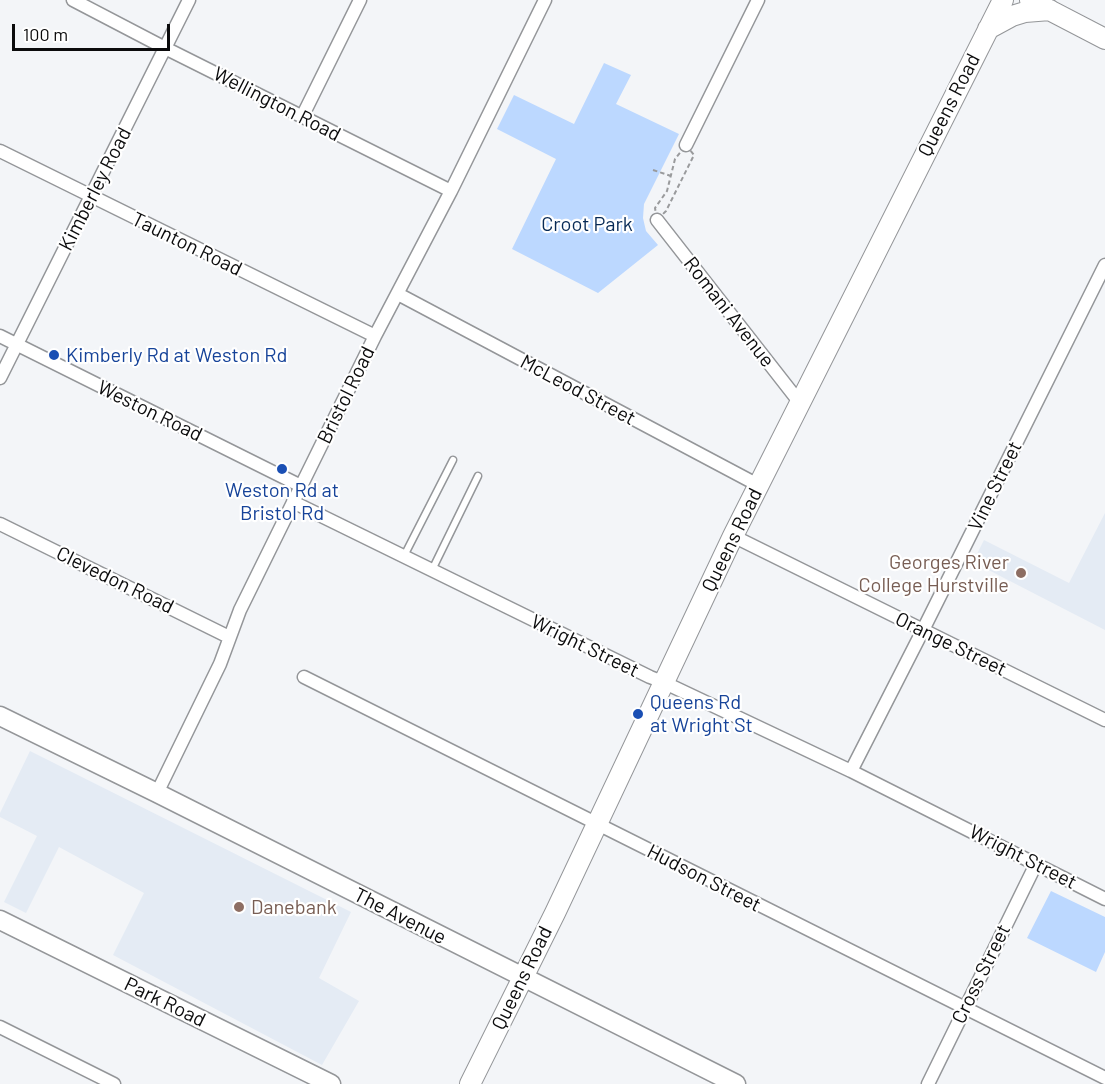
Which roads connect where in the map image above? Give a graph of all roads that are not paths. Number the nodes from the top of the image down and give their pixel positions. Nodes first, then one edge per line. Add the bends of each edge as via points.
1 (73, 0) edge
2 (189, 0) edge
3 (360, 0) edge
4 (545, 0) edge
5 (758, 0) edge
6 (1003, 0) edge
7 (1030, 0) edge
8 (1051, 10) junction
9 (988, 29) junction
10 (1105, 39) edge
11 (165, 48) junction
12 (302, 117) junction
13 (686, 145) road end
14 (0, 151) edge
15 (451, 191) junction
16 (91, 196) junction
17 (657, 220) road end
18 (1105, 266) edge
19 (398, 294) junction
20 (0, 336) edge
21 (375, 336) junction
22 (17, 345) junction
23 (0, 378) edge
24 (800, 403) junction
25 (453, 460) dead end
26 (478, 476) dead end
27 (758, 485) junction
28 (301, 486) junction
29 (293, 502) junction
30 (0, 524) edge
31 (733, 536) junction
32 (404, 556) junction
33 (432, 570) junction
34 (923, 630) junction
35 (229, 637) junction
36 (304, 677) dead end
37 (663, 682) junction
38 (0, 716) edge
39 (1105, 720) edge
40 (851, 771) junction
41 (157, 793) junction
42 (596, 824) junction
43 (1036, 864) junction
44 (1105, 899) edge
45 (0, 920) edge
46 (522, 978) junction
47 (964, 1008) junction
48 (0, 1027) edge
49 (1105, 1078) edge
50 (114, 1084) edge
51 (331, 1084) edge
52 (470, 1084) edge
53 (736, 1084) edge
54 (928, 1084) edge

1 - 11 street, Wellington Road
2 - 11 street, Kimberley Road
3 - 12 street
4 - 15 street, Bristol Road
5 - 13 street
6 - 9 main road, Queens Road
7 - 8 main road
8 - 9 main road via 1025,12
8 - 10 main road
9 - 24 main road, Queens Road
11 - 12 street, Wellington Road
11 - 16 street, Kimberley Road
12 - 15 street, Wellington Road
14 - 16 street, Taunton Road
15 - 19 street, Bristol Road
16 - 21 street, Taunton Road
16 - 22 street, Kimberley Road
17 - 24 street, Romani Avenue
18 - 34 street, Vine Street
19 - 21 street, Bristol Road
19 - 27 street, McLeod Street
20 - 22 street, Weston Road
21 - 28 street, Bristol Road
22 - 23 street, Kimberley Road
22 - 28 street, Weston Road
24 - 27 main road, Queens Road
25 - 32 lane
26 - 33 lane
27 - 31 main road, Queens Road
28 - 29 street, Bristol Road
29 - 32 street, Wright Street
29 - 35 street, Bristol Road
30 - 35 street, Clevedon Road
31 - 34 street, Orange Street
31 - 37 main road, Queens Road
32 - 33 street, Wright Street
33 - 37 street, Wright Street
34 - 39 street, Orange Street
34 - 40 street, Vine Street
35 - 41 street, Bristol Road via 226,652
36 - 42 street, Hudson Street
37 - 40 street, Wright Street
37 - 42 main road, Queens Road
38 - 41 street, The Avenue
40 - 43 street, Wright Street
41 - 46 street, The Avenue
42 - 46 main road, Queens Road
42 - 47 street, Hudson Street
43 - 44 street, Wright Street
43 - 47 street, Cross Street
45 - 51 street, Park Road
46 - 52 main road, Queens Road
46 - 53 street, The Avenue
47 - 49 street, Hudson Street
47 - 54 street, Cross Street
48 - 50 street

